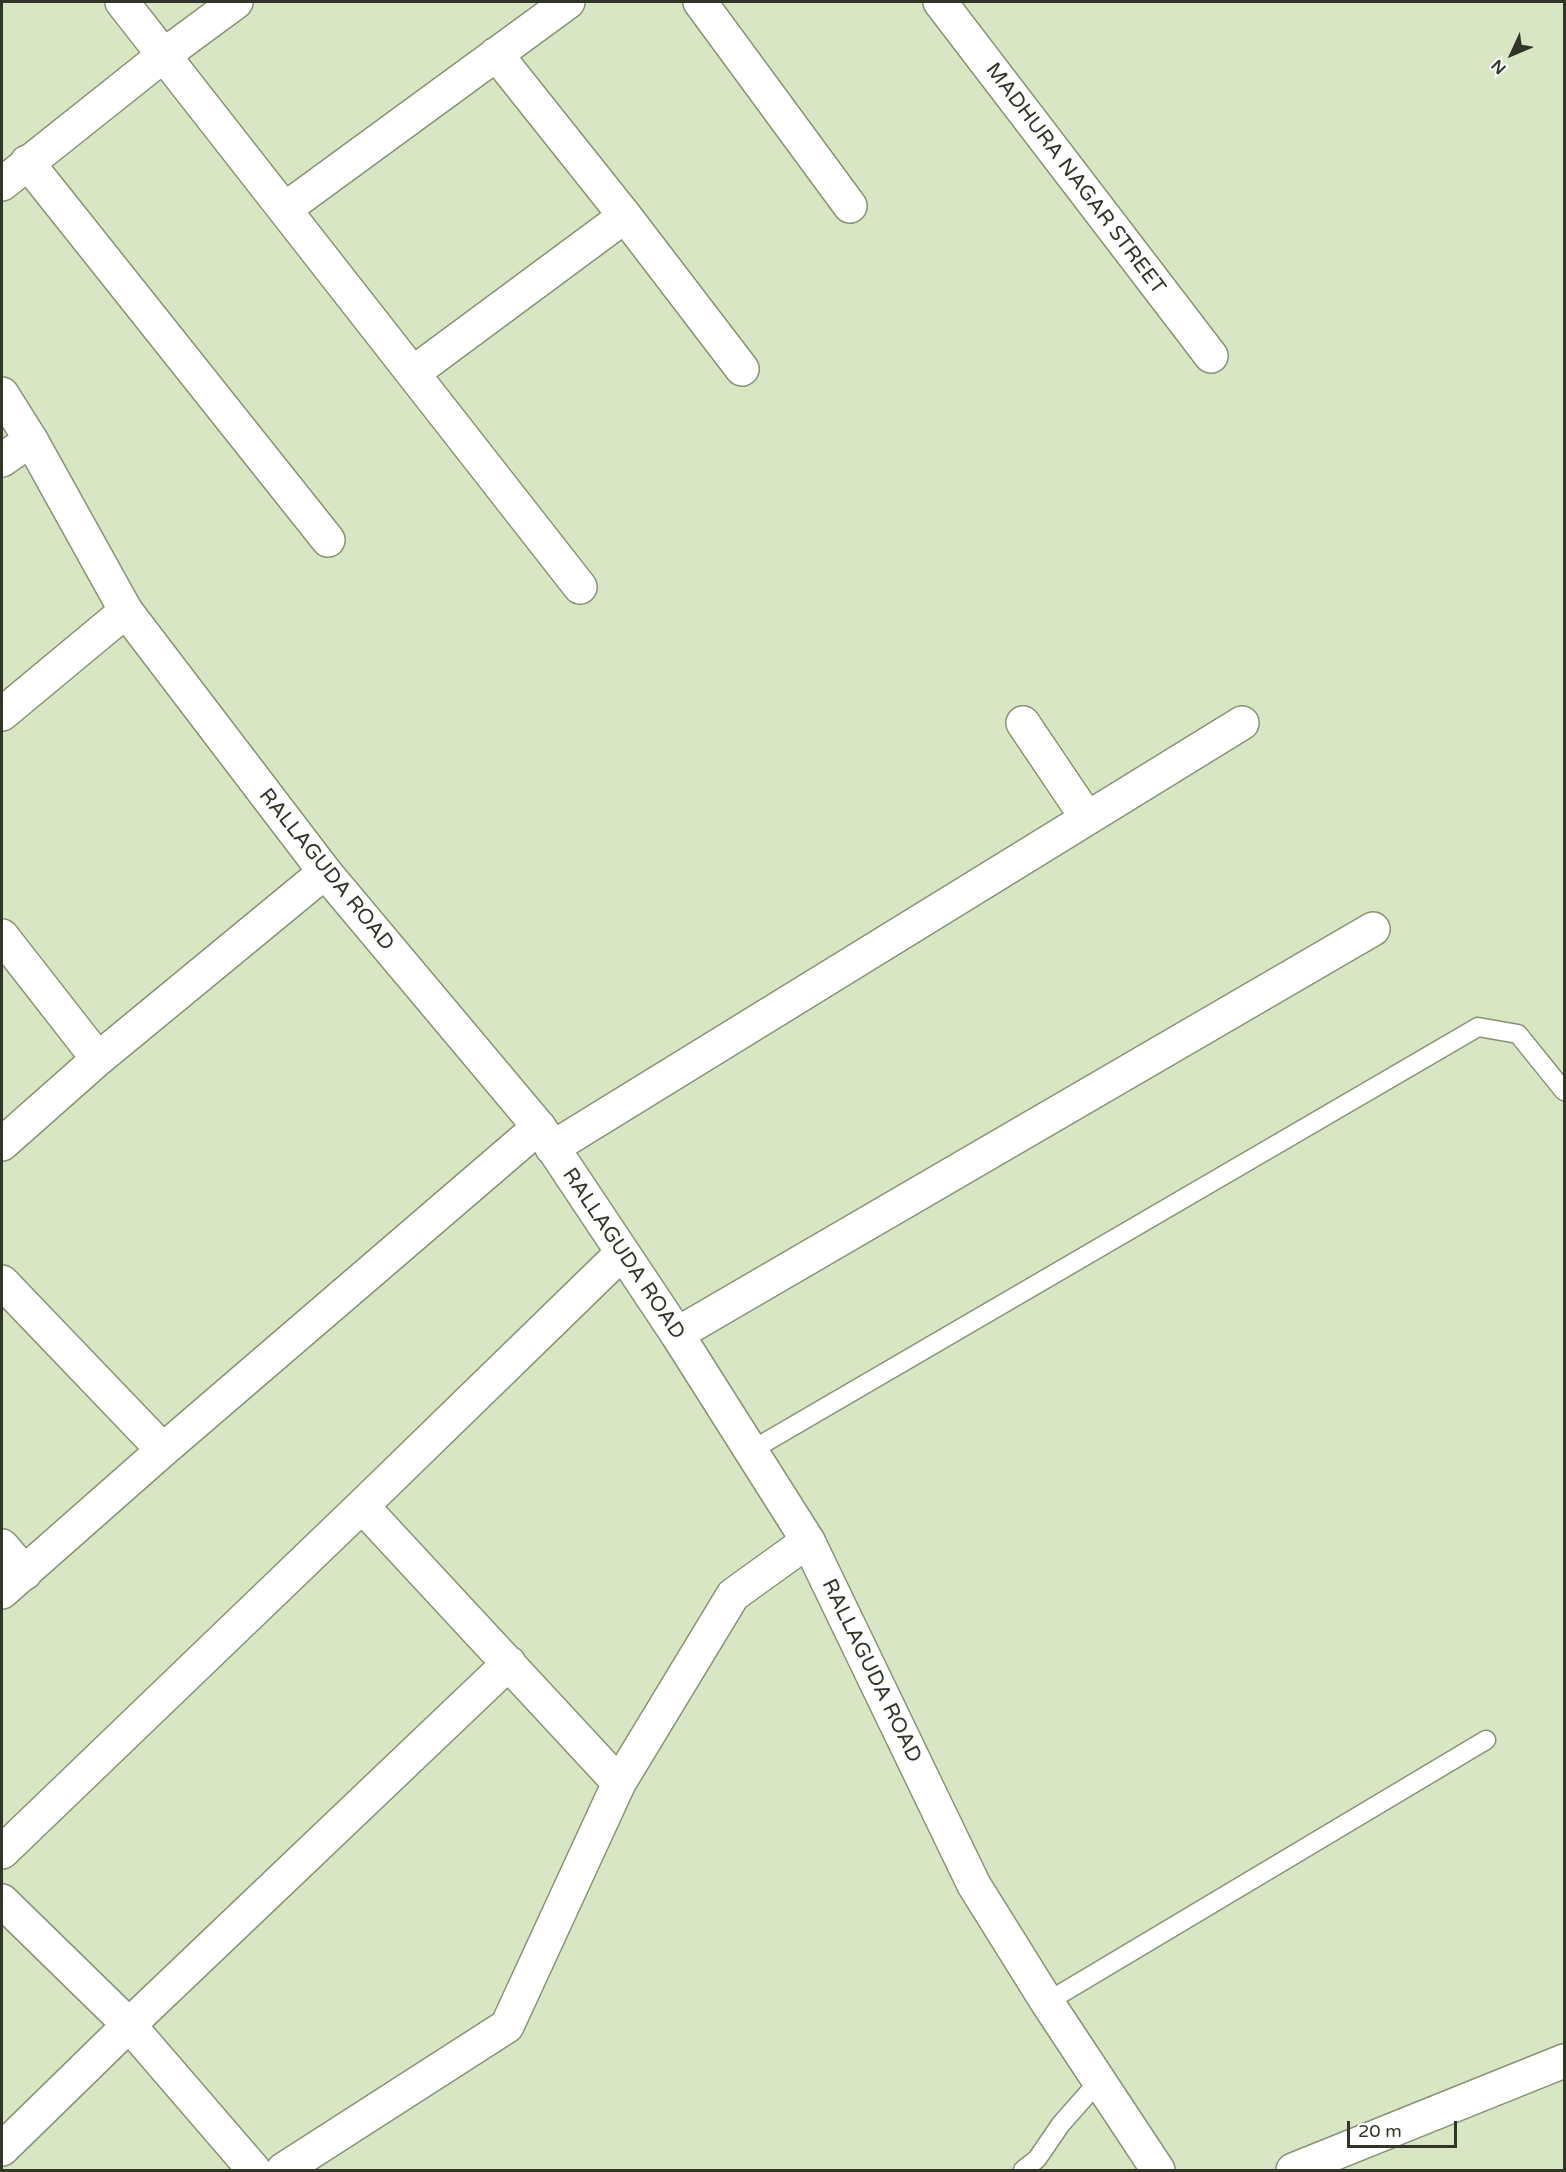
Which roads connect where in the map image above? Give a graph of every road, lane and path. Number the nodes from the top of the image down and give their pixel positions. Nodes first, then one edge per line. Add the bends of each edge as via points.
1 (122, 2) edge
2 (236, 2) edge
3 (568, 2) edge
4 (700, 2) edge
5 (940, 2) edge
6 (496, 54) junction
7 (164, 55) junction
8 (27, 162) junction
9 (2, 184) edge
10 (850, 206) dead end
11 (285, 209) junction
12 (625, 216) junction
13 (1211, 356) dead end
14 (742, 369) dead end
15 (413, 373) junction
16 (2, 394) edge
17 (31, 440) junction
18 (2, 460) edge
19 (328, 540) dead end
20 (580, 587) dead end
21 (126, 611) junction
22 (2, 714) edge
23 (1023, 723) dead end
24 (1242, 723) dead end
25 (1087, 819) junction
26 (324, 872) junction
27 (1373, 929) dead end
28 (2, 936) edge
29 (98, 1059) junction
30 (1564, 1090) edge
31 (546, 1137) junction
32 (2, 1144) edge
33 (622, 1252) junction
34 (2, 1282) edge
35 (677, 1334) junction
36 (163, 1450) junction
37 (752, 1450) junction
38 (362, 1506) junction
39 (808, 1541) junction
40 (2, 1546) edge
41 (13, 1582) edge
42 (509, 1663) junction
43 (1486, 1740) dead end
44 (619, 1783) junction
45 (2, 1852) edge
46 (2, 1901) edge
47 (1047, 2002) junction
48 (129, 2025) junction
49 (1564, 2061) edge
50 (1099, 2081) junction
51 (2, 2149) edge
52 (254, 2170) edge
53 (283, 2170) edge
54 (1023, 2170) edge
55 (1158, 2170) edge
56 (1293, 2170) edge

1 - 7 street
2 - 7 street
3 - 6 street
4 - 10 street
5 - 13 street, MADHURA NAGAR STREET
6 - 11 street
6 - 12 street
7 - 8 street
7 - 11 street
8 - 9 street
8 - 19 street
11 - 15 street
12 - 14 street
12 - 15 street
15 - 20 street
16 - 17 street, RALLAGUDA ROAD
17 - 18 street
17 - 21 street, RALLAGUDA ROAD
21 - 22 street
21 - 26 street, RALLAGUDA ROAD
23 - 25 street
24 - 25 street
25 - 31 street
26 - 29 street
26 - 31 street, RALLAGUDA ROAD
27 - 35 street
28 - 29 street
29 - 32 street
30 - 37 lane via 1518,1034 1479,1027
31 - 33 street, RALLAGUDA ROAD
31 - 36 street
33 - 35 street, RALLAGUDA ROAD
33 - 38 street
34 - 36 street
35 - 37 street, RALLAGUDA ROAD
36 - 41 street
37 - 39 street, RALLAGUDA ROAD
38 - 42 street
38 - 45 street
39 - 44 street via 733,1595
39 - 47 street, RALLAGUDA ROAD via 974,1885
40 - 41 street
42 - 44 street
42 - 48 street
43 - 47 lane
44 - 53 street via 507,2026
46 - 48 street
47 - 50 street, RALLAGUDA ROAD
48 - 51 street
48 - 52 street
49 - 56 street
50 - 54 lane via 1037,2159
50 - 55 street, RALLAGUDA ROAD

